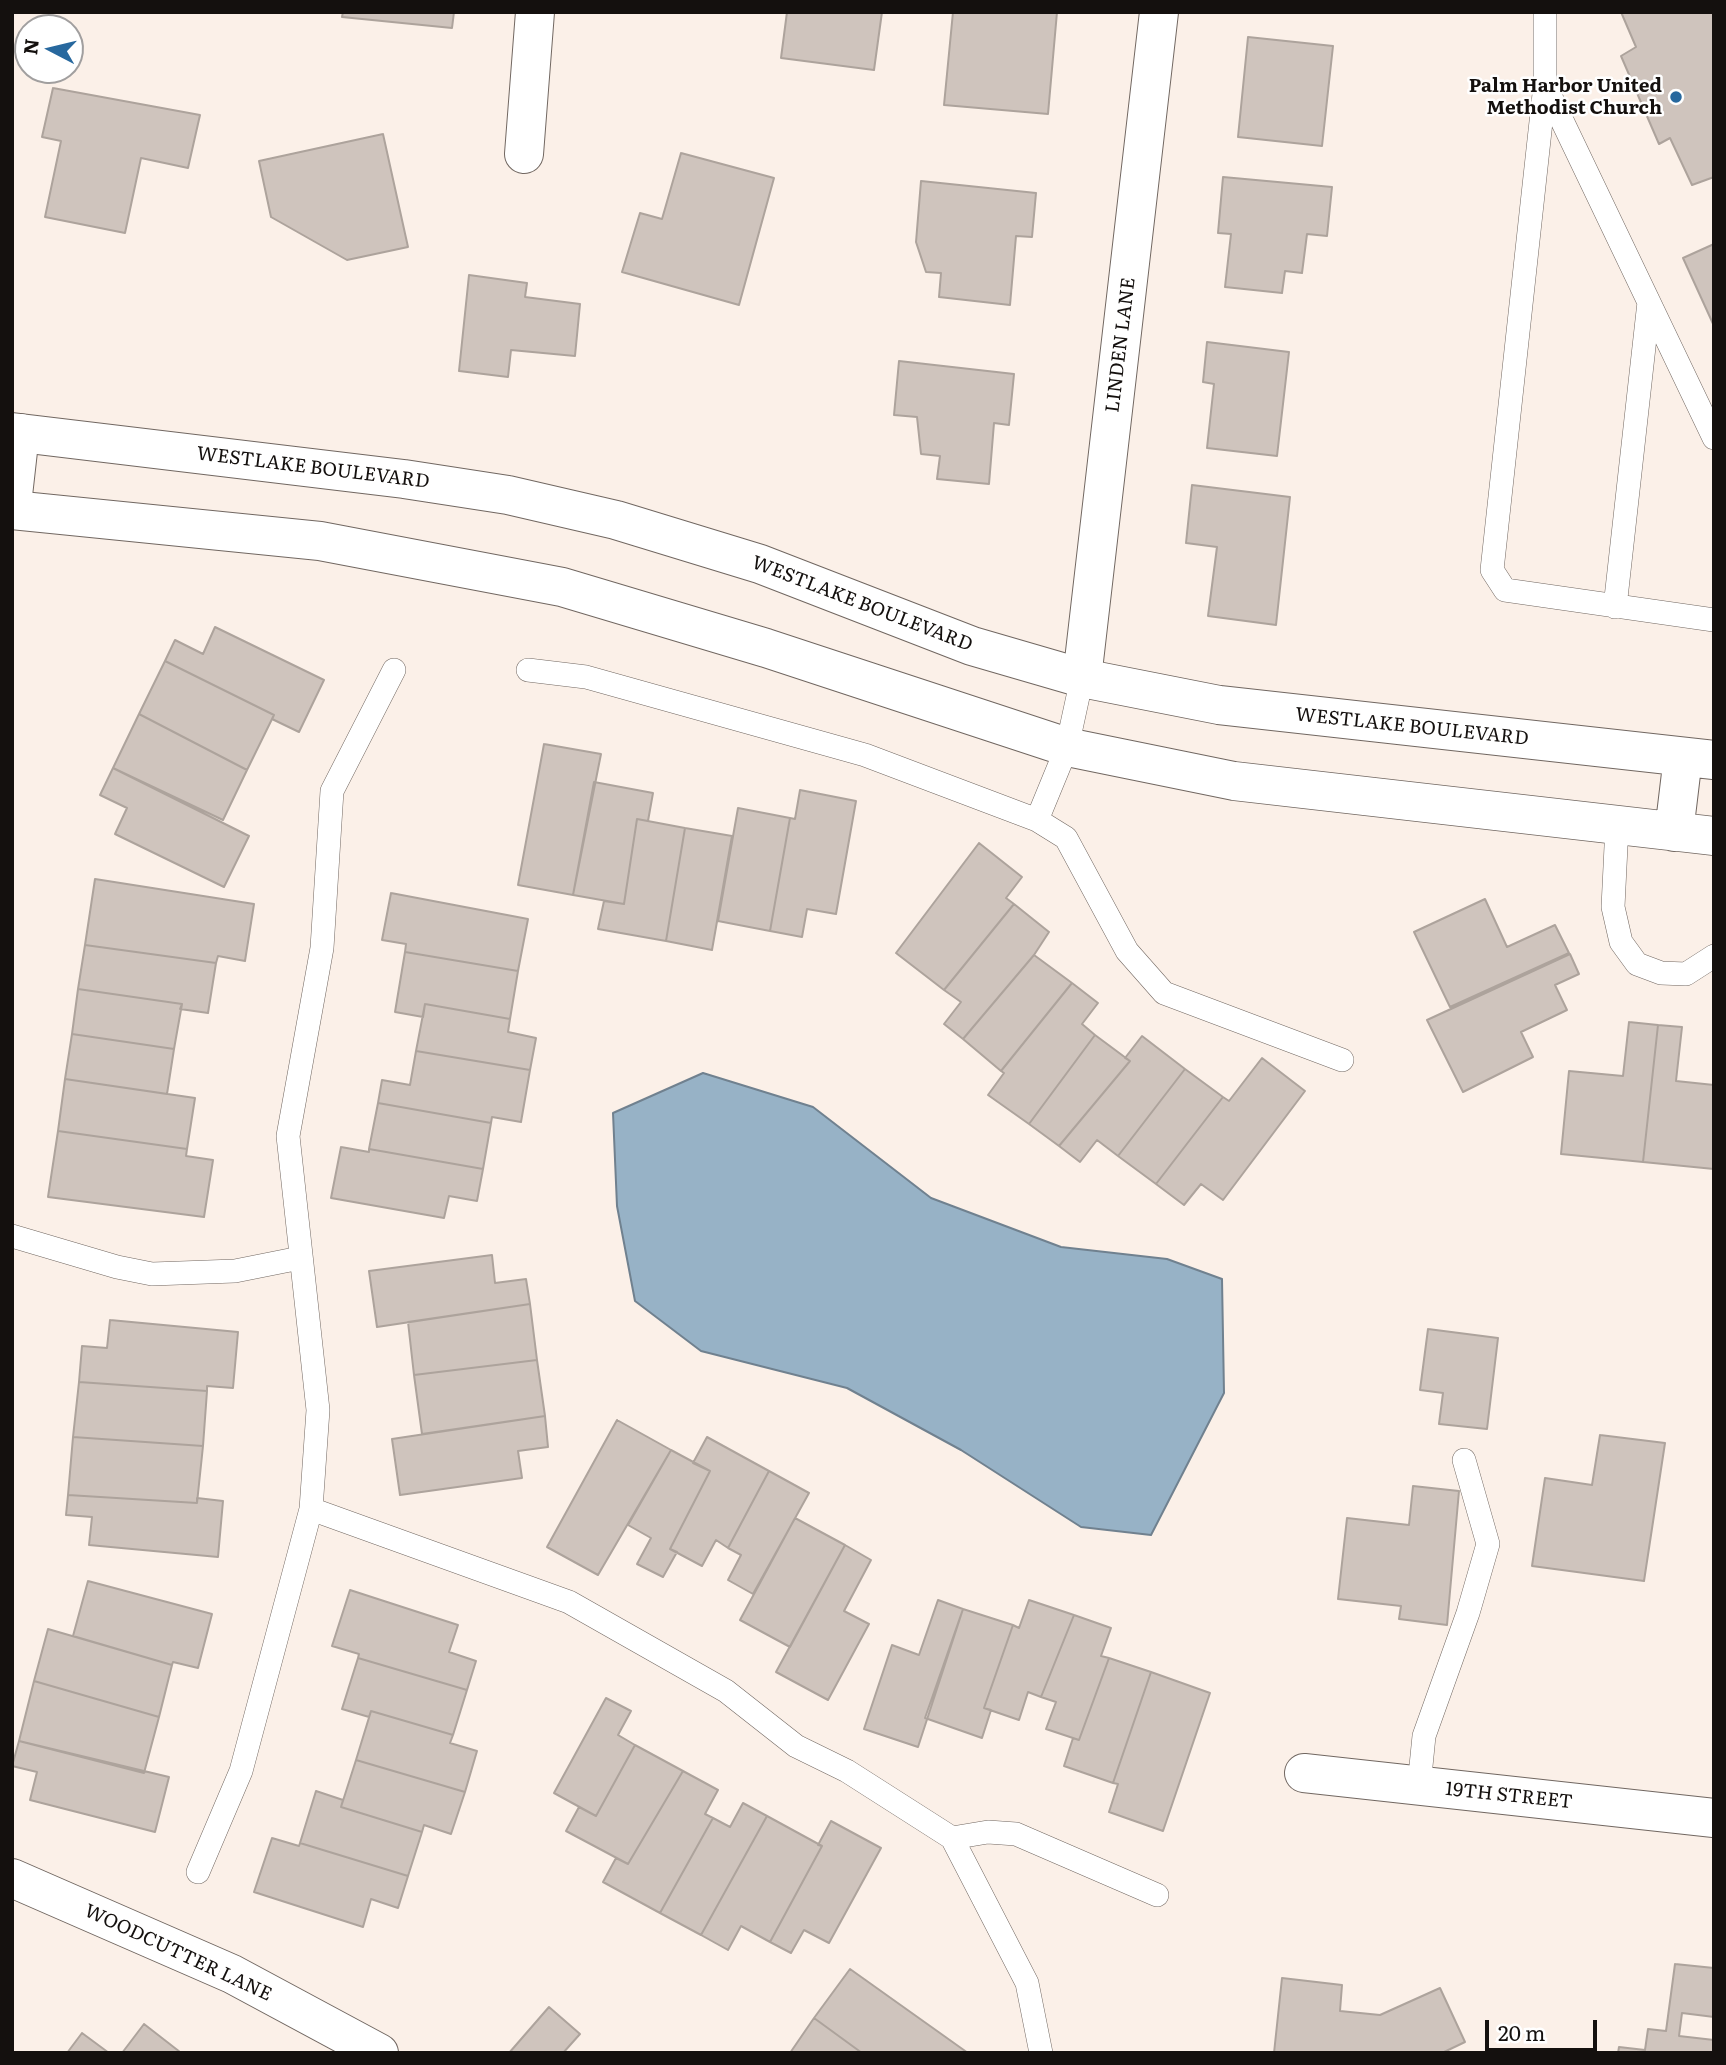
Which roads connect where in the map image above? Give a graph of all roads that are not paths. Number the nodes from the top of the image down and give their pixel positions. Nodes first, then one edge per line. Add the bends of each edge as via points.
1 (535, 12) edge
2 (1159, 12) edge
3 (1545, 12) edge
4 (1545, 85) junction
5 (524, 154) dead end
6 (1648, 302) junction
7 (16, 432) edge
8 (1714, 438) edge
9 (12, 503) edge
10 (12, 510) edge
11 (1615, 607) junction
12 (1714, 620) edge
13 (394, 670) dead end
14 (528, 670) dead end
15 (1082, 678) junction
16 (1068, 747) junction
17 (1698, 759) edge
18 (1037, 820) junction
19 (1617, 826) junction
20 (1674, 832) junction
21 (1714, 836) edge
22 (1714, 956) edge
23 (1342, 1060) dead end
24 (12, 1236) edge
25 (300, 1258) junction
26 (1464, 1460) dead end
27 (311, 1509) junction
28 (1304, 1773) dead end
29 (1419, 1786) junction
30 (1714, 1818) edge
31 (952, 1839) junction
32 (198, 1872) dead end
33 (12, 1878) edge
34 (1157, 1895) dead end
35 (379, 2053) edge
36 (1041, 2053) edge

1 - 5 street
2 - 15 street, LINDEN LANE
3 - 4 lane
4 - 6 lane
4 - 11 lane via 1492,570 1505,590
6 - 8 lane
6 - 11 lane
7 - 9 street
7 - 15 street, WESTLAKE BOULEVARD via 508,495 616,520 760,564 972,646
10 - 16 street via 320,541 562,587
11 - 12 lane
13 - 25 lane via 332,791 322,948 288,1136
14 - 18 lane via 586,677 865,755
15 - 16 lane
15 - 17 street, WESTLAKE BOULEVARD via 1219,705
16 - 18 lane
16 - 19 street via 1234,781
17 - 20 street
18 - 23 lane via 1066,838 1127,951 1164,993
19 - 20 street
19 - 22 lane via 1613,907 1621,942 1637,964 1661,973 1686,974
20 - 21 street
24 - 25 lane via 152,1274 235,1271
25 - 27 lane via 318,1410
26 - 29 lane via 1488,1544 1424,1736
27 - 31 lane via 569,1602 726,1691 796,1746 847,1771
27 - 32 lane via 241,1771
28 - 29 street, 19TH STREET
29 - 30 street, 19TH STREET
31 - 34 lane via 988,1832 1016,1834
31 - 36 lane via 1027,1983
33 - 35 street, WOODCUTTER LANE via 232,1974

